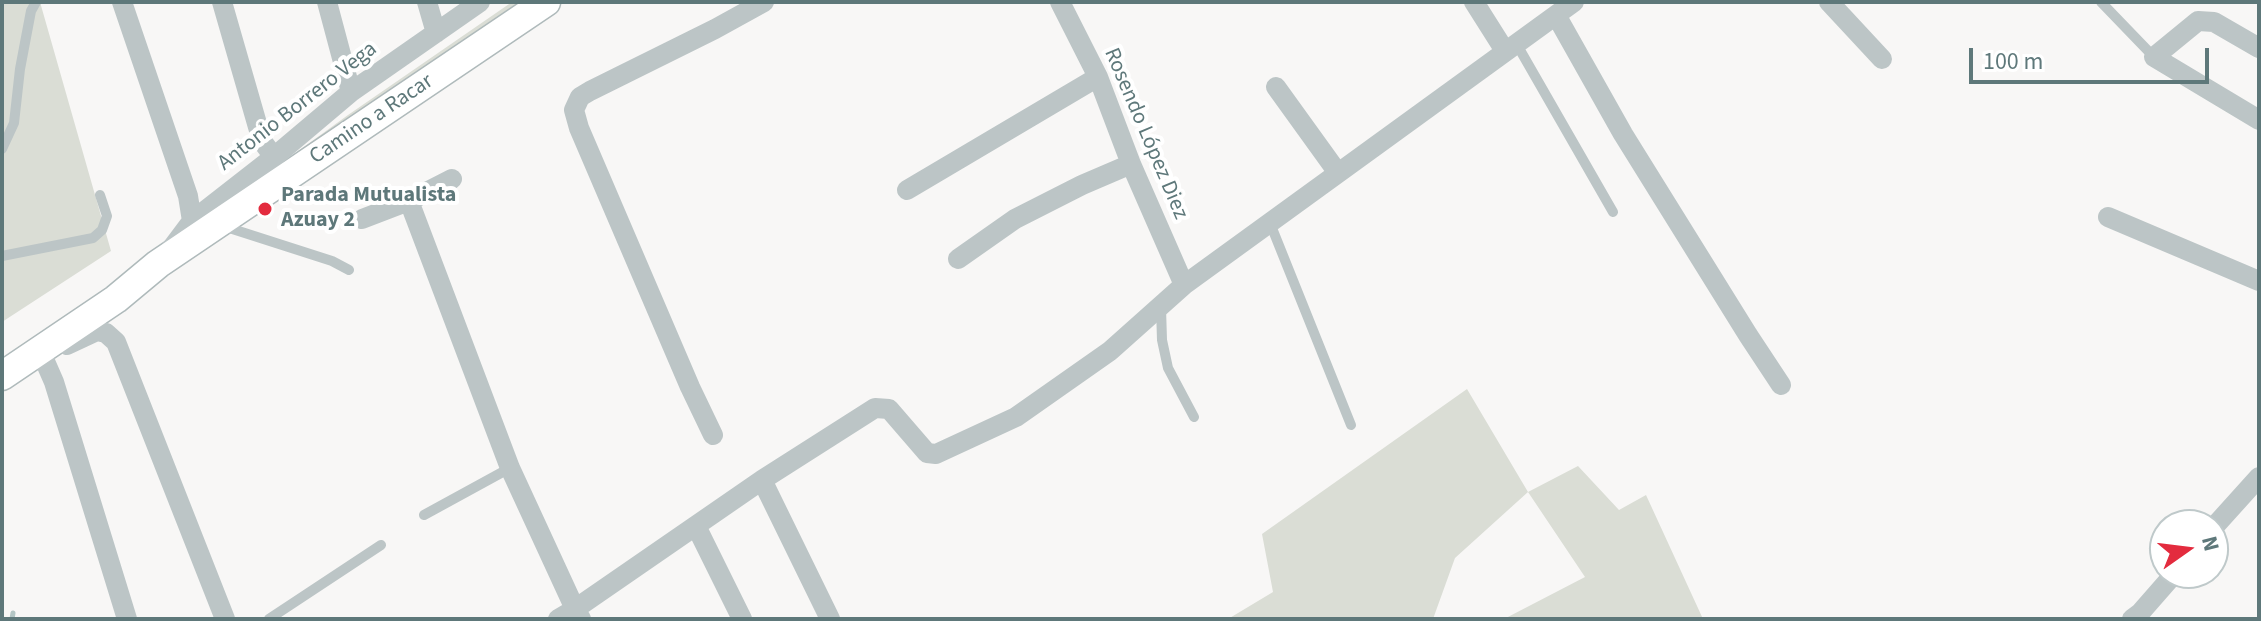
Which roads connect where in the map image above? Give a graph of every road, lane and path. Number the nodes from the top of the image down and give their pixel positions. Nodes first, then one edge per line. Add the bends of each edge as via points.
1 (36, 2) edge
2 (122, 2) edge
3 (222, 2) edge
4 (327, 2) edge
5 (427, 2) edge
6 (480, 2) edge
7 (546, 2) edge
8 (764, 2) edge
9 (1060, 2) edge
10 (1474, 2) edge
11 (1574, 2) edge
12 (1829, 2) edge
13 (2101, 2) edge
14 (1556, 15) junction
15 (436, 33) junction
16 (1510, 47) junction
17 (2259, 48) edge
18 (2154, 57) junction
19 (1882, 59) dead end
20 (1098, 77) junction
21 (1276, 87) dead end
22 (351, 92) junction
23 (2259, 120) edge
24 (2, 149) edge
25 (274, 157) junction
26 (1131, 164) junction
27 (1338, 173) junction
28 (452, 179) dead end
29 (907, 190) dead end
30 (100, 195) dead end
31 (409, 201) junction
32 (1613, 212) dead end
33 (2108, 217) dead end
34 (362, 219) dead end
35 (205, 223) junction
36 (1270, 223) junction
37 (2, 256) edge
38 (958, 259) dead end
39 (349, 270) dead end
40 (2259, 281) edge
41 (1184, 285) junction
42 (1161, 306) junction
43 (42, 356) junction
44 (2, 376) edge
45 (1781, 385) dead end
46 (1194, 417) dead end
47 (1351, 425) dead end
48 (713, 435) dead end
49 (510, 468) junction
50 (2259, 477) edge
51 (762, 480) junction
52 (2229, 510) edge
53 (424, 515) dead end
54 (696, 526) junction
55 (381, 545) dead end
56 (2161, 589) edge
57 (571, 616) edge
58 (127, 619) edge
59 (225, 619) edge
60 (269, 619) edge
61 (742, 619) edge
62 (830, 619) edge
63 (2132, 619) edge

1 - 24 lane via 14,123
2 - 35 street via 188,196
3 - 25 street via 262,141
4 - 22 street
5 - 15 street
6 - 15 street, Antonio Borrero Vega
7 - 35 street, Camino a Racar
8 - 48 street via 590,91 574,110
9 - 20 street, Rosendo López Diez
10 - 16 street
11 - 14 street
12 - 19 street
13 - 18 lane
14 - 16 street
14 - 45 street via 1623,134
15 - 22 street, Antonio Borrero Vega
16 - 27 street
16 - 32 lane
17 - 18 street via 2214,22 2198,21
18 - 23 street
20 - 26 street, Rosendo López Diez
20 - 29 street
21 - 27 street
22 - 25 street, Antonio Borrero Vega
25 - 35 street, Antonio Borrero Vega
26 - 38 street via 1015,219
26 - 41 street, Rosendo López Diez
27 - 36 street
28 - 31 street
30 - 37 lane via 107,216 93,238
31 - 34 street
31 - 49 street
33 - 40 street
35 - 39 lane
35 - 43 street, Camino a Racar
36 - 41 street
36 - 47 lane
41 - 42 street
42 - 46 lane via 1168,368
42 - 51 street via 1110,351 1016,417 952,448 927,453 889,409 875,408
43 - 44 street, Camino a Racar
43 - 58 street
43 - 59 street via 97,331 116,342
49 - 53 lane
49 - 57 street
50 - 52 street
51 - 54 street
51 - 62 street
54 - 57 street
54 - 61 street
55 - 60 lane
56 - 63 street

